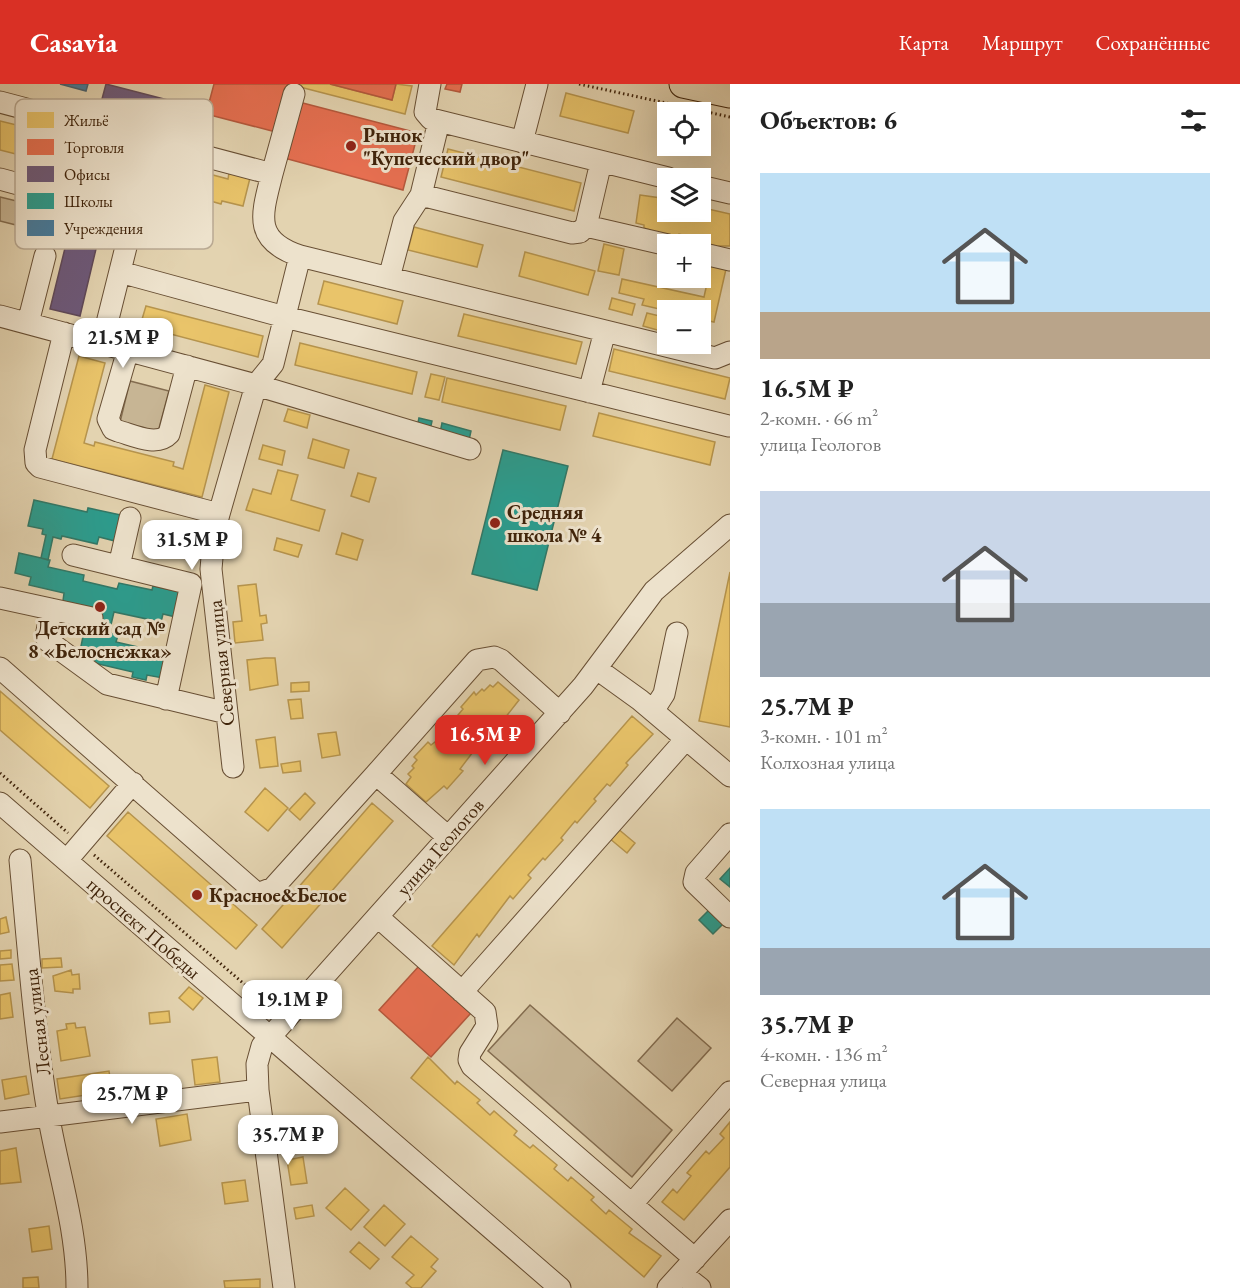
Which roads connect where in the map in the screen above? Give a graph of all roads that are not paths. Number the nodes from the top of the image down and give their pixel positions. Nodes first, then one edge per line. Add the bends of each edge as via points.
1 (430, 84) edge
2 (537, 84) edge
3 (683, 84) edge
4 (294, 94) dead end
5 (730, 94) edge
6 (0, 102) edge
7 (15, 106) edge
8 (439, 121) junction
9 (522, 142) junction
10 (213, 158) edge
11 (601, 162) junction
12 (272, 174) junction
13 (657, 175) edge
14 (0, 179) edge
15 (15, 183) edge
16 (711, 189) edge
17 (730, 193) edge
18 (421, 195) junction
19 (586, 226) junction
20 (657, 242) edge
21 (126, 249) edge
22 (45, 256) dead end
23 (300, 256) junction
24 (711, 256) edge
25 (730, 260) edge
26 (120, 272) junction
27 (389, 278) junction
28 (0, 315) edge
29 (285, 316) junction
30 (28, 323) junction
31 (605, 331) junction
32 (64, 333) junction
33 (102, 343) junction
34 (128, 350) junction
35 (730, 352) edge
36 (187, 366) junction
37 (256, 385) junction
38 (589, 392) junction
39 (729, 426) edge
40 (470, 449) dead end
41 (219, 514) junction
42 (130, 518) dead end
43 (730, 525) edge
44 (74, 555) dead end
45 (119, 566) junction
46 (0, 598) edge
47 (51, 609) junction
48 (92, 618) dead end
49 (677, 633) dead end
50 (0, 668) edge
51 (597, 669) junction
52 (166, 699) junction
53 (653, 711) junction
54 (560, 712) junction
55 (227, 713) junction
56 (686, 739) junction
57 (232, 766) dead end
58 (376, 774) junction
59 (730, 776) edge
60 (133, 783) junction
61 (0, 803) edge
62 (730, 834) edge
63 (448, 837) junction
64 (20, 860) dead end
65 (67, 860) junction
66 (378, 917) junction
67 (730, 917) edge
68 (462, 992) junction
69 (269, 1037) junction
70 (258, 1090) junction
71 (730, 1092) edge
72 (49, 1115) junction
73 (0, 1122) edge
74 (632, 1204) junction
75 (730, 1220) edge
76 (682, 1274) edge
77 (77, 1288) edge
78 (284, 1288) edge
79 (560, 1288) edge
80 (700, 1288) edge

1 - 8 street via 425,112
2 - 9 street
3 - 5 main road
4 - 12 street
6 - 7 street
8 - 9 street
8 - 18 street
9 - 11 street
10 - 12 street
11 - 13 street
11 - 19 street
12 - 23 street via 262,214 264,229 275,244
14 - 15 street
16 - 17 street
18 - 19 street via 572,233
18 - 27 street via 404,221
19 - 20 street
21 - 26 street
22 - 30 street
23 - 27 street
23 - 29 street
24 - 25 street
26 - 29 street
26 - 33 street
27 - 31 street
28 - 30 street
29 - 37 street via 273,364
29 - 38 street
30 - 32 street
31 - 35 street via 715,358
31 - 38 street
32 - 33 street
32 - 41 street via 34,450 36,463
33 - 34 street
34 - 36 street
34 - 36 street via 108,419 109,425 118,431 155,440 165,438
36 - 37 street
37 - 40 street
37 - 41 street, Северная улица
38 - 39 street
41 - 55 street, Северная улица via 211,569
42 - 45 street
43 - 51 street, улица Геологов via 654,591
44 - 45 street
45 - 52 street via 191,585
46 - 47 street
47 - 48 street
47 - 52 street via 46,637 52,647 107,684
49 - 53 street via 664,694
50 - 60 street
51 - 53 street
51 - 54 street, улица Геологов
52 - 55 street
53 - 56 street
54 - 58 street via 501,660 485,657 477,660
54 - 63 street, улица Геологов
55 - 57 street, Северная улица
56 - 59 street
56 - 68 street
58 - 60 street via 273,888 260,893
58 - 63 street
60 - 65 street
61 - 65 street, проспект Победы
62 - 67 street via 696,873 694,882
63 - 66 street, улица Геологов
64 - 72 street, Лесная улица
65 - 69 street, проспект Победы
66 - 68 street
66 - 69 street, улица Геологов
68 - 74 street via 488,1019 488,1026 470,1053 472,1066
69 - 70 street via 258,1056
69 - 79 street, проспект Победы
70 - 72 street
70 - 78 street
71 - 74 street
72 - 73 street
72 - 77 street, Лесная улица via 75,1240
74 - 76 street
75 - 76 street
76 - 80 street

